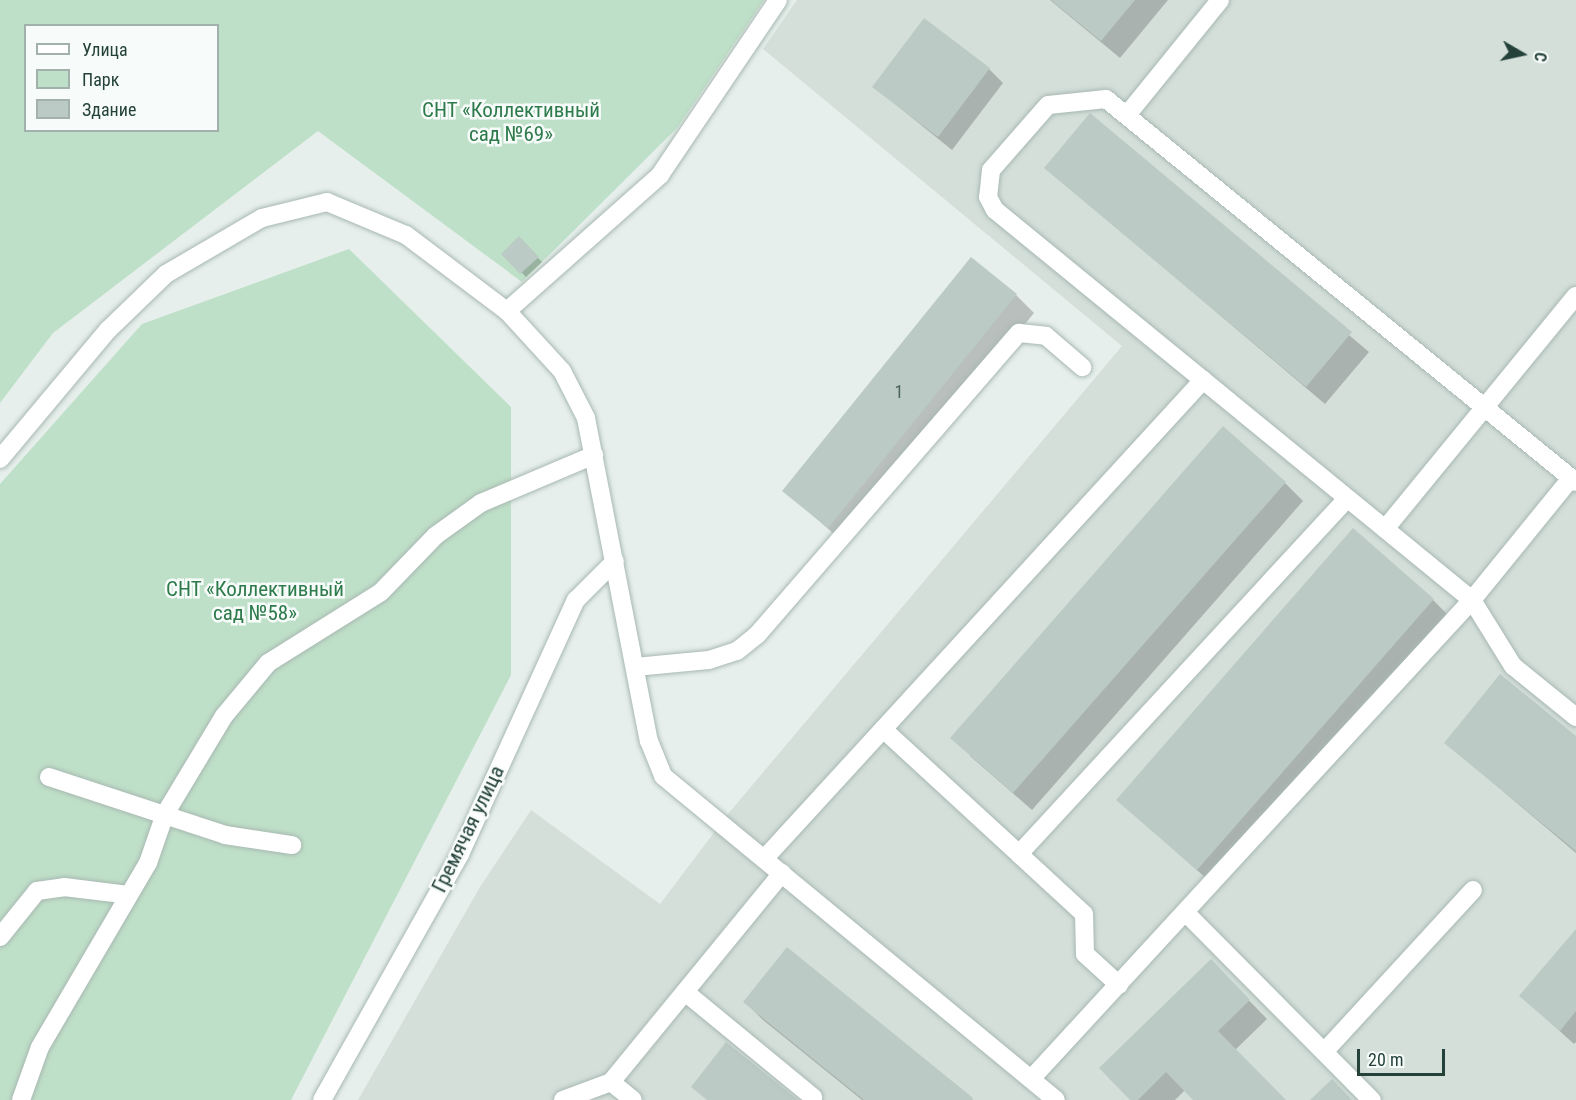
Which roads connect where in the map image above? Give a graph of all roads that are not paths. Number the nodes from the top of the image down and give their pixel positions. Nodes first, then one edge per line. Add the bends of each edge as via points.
1 (778, 0) edge
2 (1220, 0) edge
3 (1127, 115) junction
4 (1576, 296) edge
5 (507, 311) junction
6 (1082, 367) dead end
7 (1203, 380) junction
8 (1485, 407) junction
9 (594, 455) junction
10 (0, 459) edge
11 (1574, 480) edge
12 (1347, 498) junction
13 (1385, 529) junction
14 (615, 561) junction
15 (1472, 600) junction
16 (637, 675) junction
17 (1576, 717) edge
18 (883, 729) junction
19 (50, 777) dead end
20 (165, 814) junction
21 (292, 845) dead end
22 (1019, 854) junction
23 (764, 859) junction
24 (782, 873) junction
25 (1473, 890) dead end
26 (129, 896) junction
27 (1185, 912) junction
28 (0, 937) edge
29 (1119, 984) junction
30 (685, 992) junction
31 (1324, 1052) junction
32 (1031, 1079) junction
33 (611, 1082) junction
34 (813, 1097) dead end
35 (21, 1100) edge
36 (322, 1100) edge
37 (563, 1100) edge
38 (633, 1100) edge
39 (1056, 1100) edge
40 (1372, 1100) edge

1 - 5 street via 660,175
2 - 3 street
3 - 7 street via 1097,98 1048,105 991,170 988,197 995,210
3 - 8 street
4 - 8 street
5 - 9 street via 562,371 586,418
5 - 10 street via 406,235 327,202 262,218 166,274 108,330
6 - 16 street via 1046,336 1019,333 757,636 737,651
7 - 12 street
7 - 18 street
8 - 11 street
8 - 13 street
9 - 14 street
9 - 20 street via 481,503 435,536 381,592 268,663 224,716
11 - 15 street
12 - 13 street
12 - 22 street
13 - 15 street
14 - 16 street
14 - 36 street, Гремячая улица via 576,600 460,854
15 - 17 street via 1513,666
15 - 27 street
16 - 23 street via 654,761 663,776
18 - 22 street
18 - 23 street
19 - 20 street
20 - 21 street via 225,835
20 - 26 street
22 - 29 street via 1084,914 1085,954
23 - 24 street
24 - 30 street
24 - 32 street
25 - 31 street
26 - 28 street via 64,887 37,891
26 - 35 street via 40,1047
27 - 29 street
27 - 31 street
29 - 32 street
30 - 33 street
30 - 34 street
31 - 40 street
32 - 39 street
33 - 37 street
33 - 38 street

